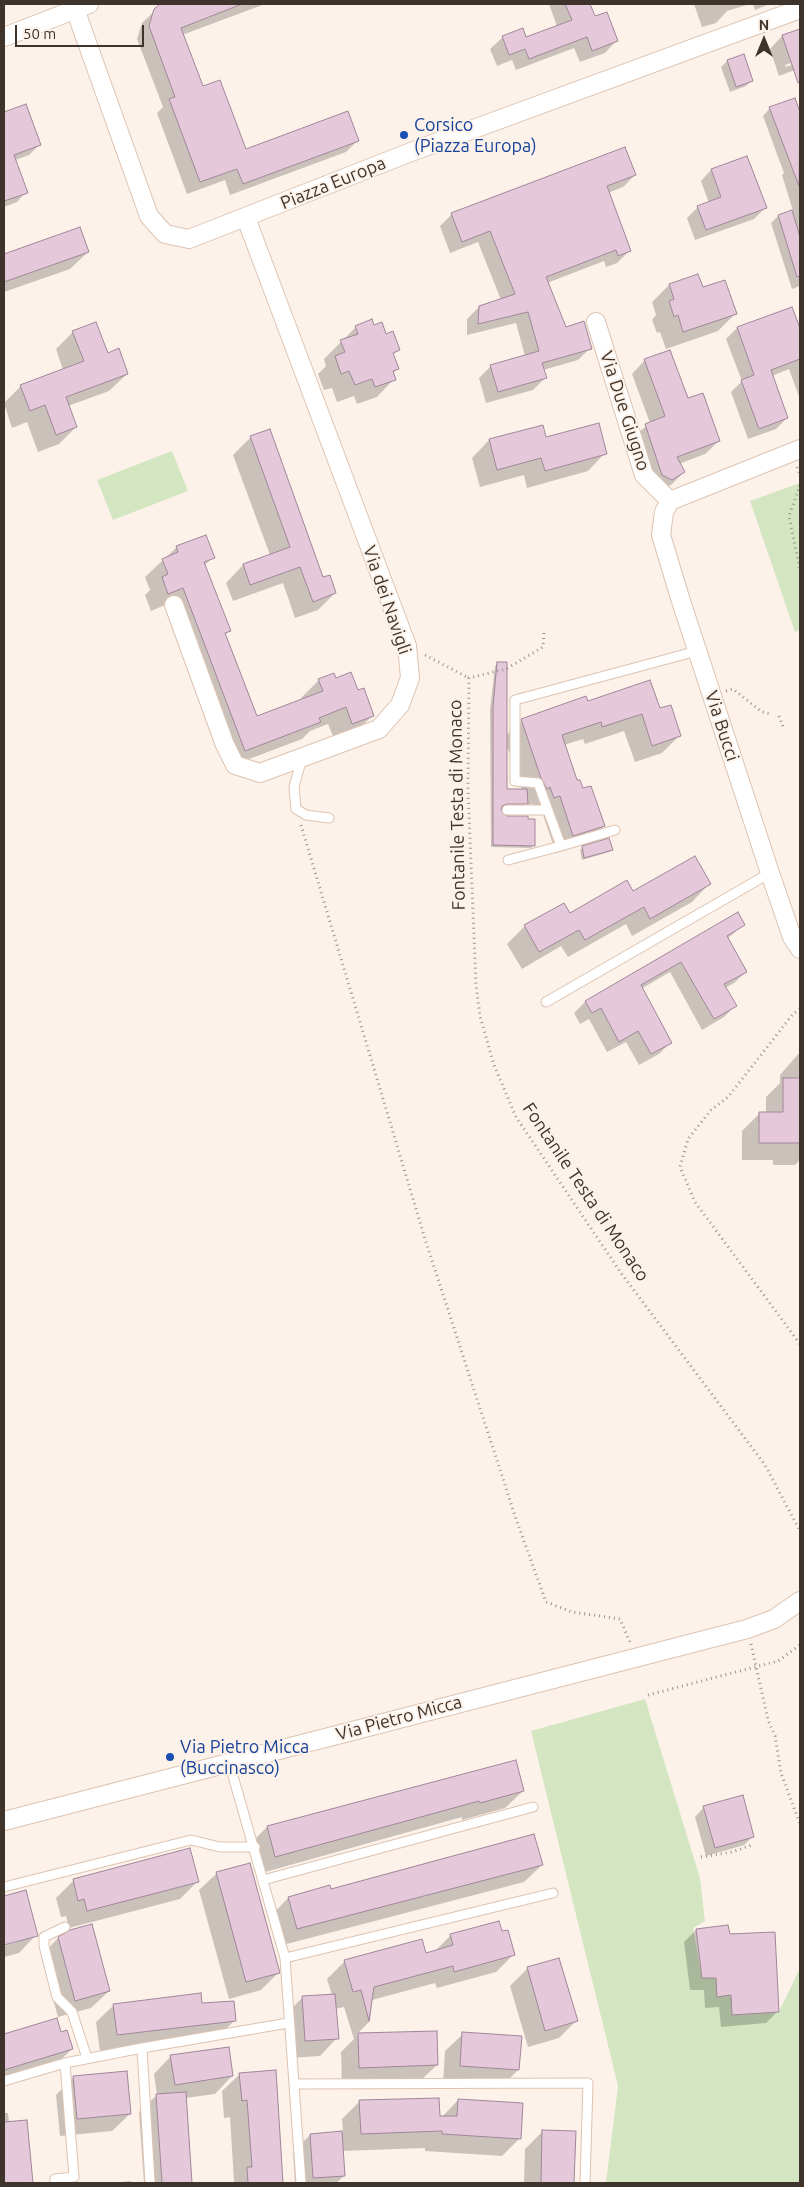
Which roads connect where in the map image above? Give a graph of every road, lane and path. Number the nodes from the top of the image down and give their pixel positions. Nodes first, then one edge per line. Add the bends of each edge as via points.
1 (82, 6) edge
2 (800, 9) edge
3 (4, 37) edge
4 (246, 218) junction
5 (596, 322) dead end
6 (800, 449) edge
7 (800, 486) edge
8 (670, 501) junction
9 (800, 570) edge
10 (174, 605) dead end
11 (544, 633) dead end
12 (407, 646) junction
13 (697, 651) junction
14 (469, 678) junction
15 (711, 695) junction
16 (772, 714) dead end
17 (779, 716) dead end
18 (784, 729) dead end
19 (302, 758) junction
20 (296, 809) junction
21 (507, 810) dead end
22 (548, 810) junction
23 (330, 818) dead end
24 (615, 830) dead end
25 (561, 846) junction
26 (508, 860) dead end
27 (770, 873) junction
28 (800, 949) edge
29 (546, 1002) dead end
30 (800, 1009) edge
31 (800, 1344) edge
32 (800, 1531) edge
33 (796, 1604) edge
34 (748, 1629) junction
35 (800, 1645) edge
36 (636, 1656) junction
37 (756, 1667) junction
38 (648, 1695) dead end
39 (229, 1762) junction
40 (533, 1807) dead end
41 (4, 1821) edge
42 (800, 1824) edge
43 (752, 1845) dead end
44 (255, 1847) junction
45 (700, 1857) dead end
46 (264, 1880) junction
47 (4, 1886) edge
48 (553, 1893) dead end
49 (65, 1927) dead end
50 (285, 1958) junction
51 (288, 2023) junction
52 (142, 2048) junction
53 (87, 2058) junction
54 (65, 2063) junction
55 (4, 2081) edge
56 (294, 2084) junction
57 (55, 2183) edge
58 (150, 2183) edge
59 (301, 2183) edge
60 (585, 2183) edge

1 - 3 street, Piazza Europa
1 - 4 street, Piazza Europa via 148,216 165,234 189,239
2 - 4 street, Piazza Europa via 420,149
4 - 12 street, Via dei Navigli
5 - 8 street, Via Due Giugno via 644,475
6 - 8 street
7 - 9 path via 788,516
8 - 13 street, Via Bucci via 664,512 661,535
10 - 19 street, Via dei Navigli via 235,765 260,773
11 - 14 path, Fontanile Testa di Monaco via 543,648 506,670
12 - 14 path
12 - 19 street, Via dei Navigli via 410,678 400,705 379,729
13 - 15 street, Via Bucci
13 - 22 lane via 515,700 515,781 538,783
14 - 32 path, Fontanile Testa di Monaco via 468,790 476,985 480,1016 494,1065 516,1117 622,1273 765,1464
15 - 16 path via 732,689 762,712
15 - 27 street, Via Bucci
17 - 18 path
19 - 20 lane via 294,787
20 - 23 lane via 306,815
20 - 36 path via 426,1239 546,1602 572,1612 620,1619
21 - 22 lane
22 - 25 lane
24 - 25 lane
25 - 26 lane
27 - 28 street, Via Bucci via 792,937
27 - 29 lane
30 - 31 path via 728,1097 711,1110 688,1139 680,1167 695,1202
33 - 34 street, Via Pietro Micca via 774,1620
34 - 36 street, Via Pietro Micca
34 - 37 path
35 - 37 path via 778,1661
36 - 39 street, Via Pietro Micca
37 - 38 path
37 - 42 path via 768,1720 775,1736 781,1773
39 - 41 street, Via Pietro Micca
39 - 44 lane
40 - 46 lane
43 - 45 path
44 - 46 lane
44 - 47 lane via 220,1847 191,1840
46 - 50 lane
48 - 50 lane
49 - 53 lane via 44,1937 44,1946 57,1997 72,2012
50 - 51 lane
51 - 52 lane
51 - 56 lane
52 - 53 lane
52 - 58 lane
53 - 54 lane
54 - 55 lane
54 - 57 lane via 74,2177 54,2179
56 - 59 lane
56 - 60 lane via 588,2083

